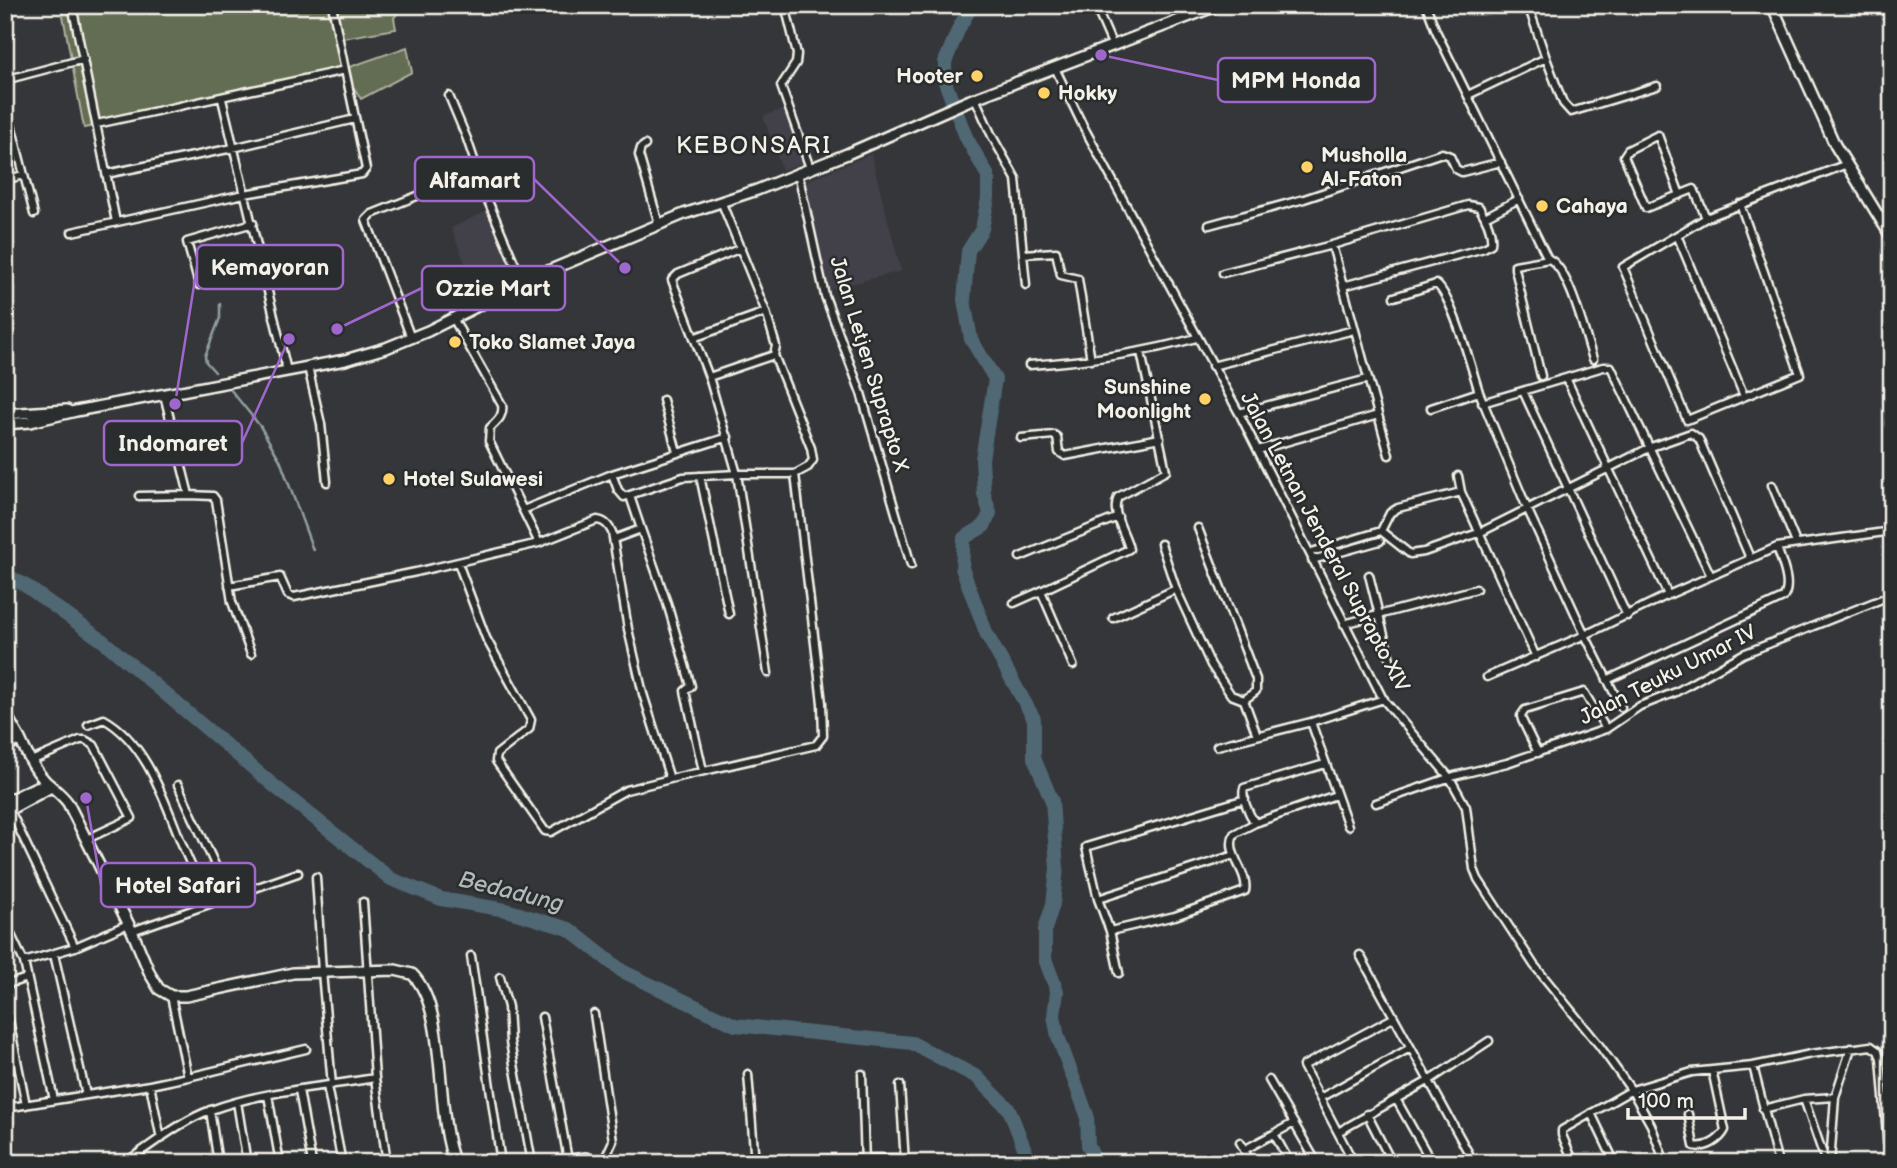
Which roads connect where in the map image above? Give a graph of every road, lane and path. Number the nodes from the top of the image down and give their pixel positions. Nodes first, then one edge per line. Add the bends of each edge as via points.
1 (72, 5) edge
2 (332, 5) edge
3 (785, 5) edge
4 (1095, 5) edge
5 (1219, 5) edge
6 (1426, 5) edge
7 (1772, 5) edge
8 (1530, 11) dead end
9 (1112, 44) junction
10 (1546, 58) junction
11 (84, 59) junction
12 (1055, 68) junction
13 (345, 70) junction
14 (5, 80) edge
15 (1657, 86) dead end
16 (1468, 95) junction
17 (449, 96) dead end
18 (222, 99) junction
19 (972, 99) junction
20 (5, 101) edge
21 (355, 119) junction
22 (97, 124) junction
23 (645, 145) dead end
24 (233, 148) junction
25 (1501, 162) junction
26 (1847, 164) junction
27 (810, 167) junction
28 (797, 173) junction
29 (106, 174) junction
30 (23, 175) junction
31 (5, 180) edge
32 (244, 194) junction
33 (422, 194) dead end
34 (1680, 195) junction
35 (1519, 199) junction
36 (721, 201) junction
37 (1740, 204) junction
38 (34, 214) dead end
39 (1485, 216) junction
40 (1706, 218) junction
41 (116, 222) junction
42 (253, 223) junction
43 (659, 224) junction
44 (1209, 225) dead end
45 (72, 232) dead end
46 (1677, 235) junction
47 (1892, 238) edge
48 (1332, 245) junction
49 (741, 248) junction
50 (1023, 254) junction
51 (1548, 259) junction
52 (1223, 273) dead end
53 (523, 284) junction
54 (199, 285) dead end
55 (1026, 285) dead end
56 (1343, 286) junction
57 (1394, 297) dead end
58 (766, 312) junction
59 (453, 318) junction
60 (1354, 330) junction
61 (695, 337) junction
62 (411, 338) junction
63 (1196, 338) junction
64 (1141, 352) junction
65 (774, 355) junction
66 (1593, 359) dead end
67 (1091, 360) junction
68 (1029, 365) dead end
69 (1212, 366) junction
70 (308, 367) junction
71 (287, 371) junction
72 (1541, 376) dead end
73 (709, 377) junction
74 (1566, 378) junction
75 (1368, 379) junction
76 (1523, 390) junction
77 (1479, 392) junction
78 (164, 395) junction
79 (1744, 396) junction
80 (663, 400) dead end
81 (1482, 403) junction
82 (1431, 408) dead end
83 (1239, 413) junction
84 (5, 414) edge
85 (1378, 415) junction
86 (29, 417) junction
87 (5, 424) edge
88 (728, 437) junction
89 (1021, 438) dead end
90 (1160, 438) junction
91 (1651, 447) junction
92 (1258, 450) junction
93 (677, 452) junction
94 (1389, 454) dead end
95 (1611, 469) junction
96 (612, 474) junction
97 (737, 474) junction
98 (795, 474) junction
99 (700, 476) junction
100 (1458, 476) dead end
101 (327, 482) dead end
102 (1772, 485) dead end
103 (1568, 491) junction
104 (1461, 492) junction
105 (189, 495) junction
106 (139, 496) dead end
107 (630, 496) junction
108 (1527, 508) junction
109 (523, 510) junction
110 (1118, 517) junction
111 (1198, 528) dead end
112 (641, 529) junction
113 (1381, 531) junction
114 (1892, 531) edge
115 (1481, 532) junction
116 (614, 539) junction
117 (1380, 541) dead end
118 (539, 543) junction
119 (1796, 543) junction
120 (1161, 544) dead end
121 (1777, 547) junction
122 (1315, 551) dead end
123 (1020, 557) dead end
124 (1751, 558) junction
125 (1312, 560) junction
126 (458, 563) junction
127 (911, 565) dead end
128 (1369, 575) dead end
129 (1711, 576) junction
130 (229, 586) junction
131 (1176, 589) junction
132 (1476, 589) dead end
133 (1041, 591) junction
134 (1668, 595) junction
135 (1892, 595) edge
136 (1014, 603) dead end
137 (729, 614) dead end
138 (1379, 614) junction
139 (1627, 616) junction
140 (1113, 618) dead end
141 (1344, 624) junction
142 (1585, 635) junction
143 (251, 654) dead end
144 (1536, 657) junction
145 (1390, 659) dead end
146 (1073, 665) dead end
147 (768, 673) dead end
148 (1487, 677) dead end
149 (1608, 680) junction
150 (1384, 699) junction
151 (1244, 700) junction
152 (1621, 707) dead end
153 (5, 713) edge
154 (1311, 722) junction
155 (88, 725) dead end
156 (1606, 729) junction
157 (1257, 735) junction
158 (19, 739) junction
159 (5, 747) edge
160 (1217, 747) dead end
161 (1538, 753) junction
162 (30, 761) junction
163 (1325, 764) junction
164 (703, 771) junction
165 (1450, 778) junction
166 (670, 779) junction
167 (178, 785) dead end
168 (51, 787) junction
169 (1336, 795) junction
170 (1245, 799) junction
171 (1376, 803) dead end
172 (6, 807) edge
173 (1255, 823) junction
174 (1348, 826) dead end
175 (88, 839) junction
176 (1234, 855) junction
177 (298, 873) dead end
178 (316, 877) dead end
179 (230, 897) junction
180 (1098, 899) junction
181 (363, 902) dead end
182 (211, 903) junction
183 (5, 922) edge
184 (130, 928) junction
185 (1110, 931) junction
186 (75, 947) junction
187 (54, 954) junction
188 (1360, 955) dead end
189 (471, 956) dead end
190 (24, 962) junction
191 (368, 971) junction
192 (321, 972) junction
193 (1119, 973) dead end
194 (27, 978) junction
195 (500, 978) dead end
196 (5, 985) edge
197 (172, 996) junction
198 (5, 1000) edge
199 (594, 1014) dead end
200 (542, 1017) dead end
201 (1393, 1018) junction
202 (1489, 1041) dead end
203 (1410, 1048) junction
204 (1851, 1048) junction
205 (306, 1049) dead end
206 (1753, 1066) junction
207 (1712, 1070) junction
208 (748, 1074) dead end
209 (862, 1074) dead end
210 (188, 1077) junction
211 (375, 1078) junction
212 (1269, 1080) dead end
213 (1430, 1080) junction
214 (150, 1085) junction
215 (330, 1085) junction
216 (900, 1085) dead end
217 (299, 1090) junction
218 (1632, 1091) junction
219 (86, 1095) junction
220 (268, 1096) junction
221 (1835, 1097) junction
222 (1320, 1098) junction
223 (1396, 1099) junction
224 (1804, 1099) junction
225 (54, 1100) junction
226 (237, 1102) junction
227 (26, 1105) junction
228 (5, 1108) edge
229 (1763, 1109) junction
230 (210, 1111) junction
231 (1591, 1113) junction
232 (1888, 1113) edge
233 (1367, 1114) junction
234 (1688, 1114) dead end
235 (1294, 1123) junction
236 (1338, 1132) junction
237 (1274, 1134) junction
238 (161, 1139) junction
239 (5, 1154) edge
240 (566, 1161) edge
241 (825, 1161) edge
242 (864, 1161) edge
243 (905, 1161) edge
244 (1662, 1162) edge
245 (10, 1163) edge
246 (124, 1163) edge
247 (218, 1163) edge
248 (247, 1163) edge
249 (280, 1163) edge
250 (312, 1163) edge
251 (342, 1163) edge
252 (387, 1163) edge
253 (455, 1163) edge
254 (501, 1163) edge
255 (532, 1163) edge
256 (551, 1163) edge
257 (601, 1163) edge
258 (755, 1163) edge
259 (802, 1163) edge
260 (1251, 1163) edge
261 (1290, 1163) edge
262 (1317, 1163) edge
263 (1354, 1163) edge
264 (1392, 1163) edge
265 (1432, 1163) edge
266 (1474, 1163) edge
267 (1574, 1163) edge
268 (1615, 1163) edge
269 (1778, 1163) edge
270 (1828, 1163) edge
271 (1889, 1163) edge

1 - 11 street
2 - 13 street
3 - 27 street via 797,54 781,86
4 - 9 street
5 - 9 main road
6 - 16 street
7 - 26 main road
8 - 10 street
9 - 12 main road
10 - 15 street via 1571,112
10 - 16 street
11 - 14 street
11 - 22 street
12 - 19 main road
12 - 63 street, Jalan Letnan Jenderal Suprapto XIV
13 - 18 street
13 - 21 street
16 - 25 street
17 - 53 street
18 - 22 street
18 - 24 street
19 - 27 main road
19 - 50 street via 1016,180
20 - 30 street
21 - 24 street
21 - 32 street via 365,172
22 - 29 street
23 - 43 street via 639,156
24 - 29 street
24 - 32 street
25 - 35 street
25 - 44 street via 1462,172 1442,153
26 - 37 street
26 - 47 main road
27 - 28 main road
28 - 36 main road
28 - 127 street, Jalan Letjen Suprapto X via 825,296 861,393
29 - 41 street
30 - 31 street
30 - 38 street
32 - 41 street
32 - 42 street
33 - 62 street via 366,220
34 - 34 street via 1646,208 1624,156 1628,150 1658,135
34 - 40 street via 1694,189
35 - 39 street
35 - 51 street
36 - 43 main road
36 - 49 street
37 - 40 street
37 - 79 street via 1800,374
39 - 48 street via 1479,206 1468,205
39 - 56 street via 1492,237 1484,248
40 - 46 street
41 - 45 street
42 - 54 street via 187,242
42 - 71 street
43 - 53 main road
46 - 79 street
46 - 79 street via 1622,270 1687,420
48 - 52 street
48 - 56 street
49 - 58 street
49 - 61 street via 672,280
50 - 55 street
50 - 67 street via 1056,251 1062,275 1078,279
51 - 66 street via 1555,262 1571,290
51 - 72 street via 1515,265
53 - 59 main road
56 - 60 street
57 - 77 street via 1433,284 1440,286
58 - 61 street
58 - 65 street via 776,346
59 - 62 main road
59 - 109 street via 502,405 489,441
60 - 69 street
60 - 75 street
61 - 73 street
62 - 70 main road
63 - 64 street
63 - 69 street, Jalan Letnan Jenderal Suprapto XIV
64 - 67 street
64 - 90 street
65 - 73 street
65 - 98 street via 811,448 813,460
67 - 68 street
69 - 83 street, Jalan Letnan Jenderal Suprapto XIV
70 - 71 main road
70 - 101 street via 321,424
71 - 78 main road
73 - 88 street
74 - 76 street
74 - 91 street via 1611,367
74 - 95 street
75 - 83 street
75 - 85 street
76 - 81 street
76 - 103 street
77 - 81 street
77 - 82 street
78 - 86 main road
78 - 105 street
80 - 93 street
81 - 108 street
83 - 92 street, Jalan Letnan Jenderal Suprapto XIV
84 - 86 main road
85 - 92 street
85 - 94 street
86 - 87 main road
88 - 93 street
88 - 97 street
89 - 90 street via 1054,435 1065,456
90 - 110 street via 1166,471 1118,497
91 - 95 street
91 - 124 street via 1696,435
91 - 129 street
92 - 125 street, Jalan Letnan Jenderal Suprapto XIV
93 - 96 street
95 - 103 street
95 - 134 street
96 - 107 street via 621,495
96 - 109 street
97 - 98 street
97 - 99 street
97 - 147 street
98 - 164 street via 823,736 816,744
99 - 107 street via 667,481
99 - 137 street
100 - 104 street
102 - 119 street
103 - 108 street
103 - 139 street
104 - 113 street via 1398,508
104 - 115 street
105 - 106 street
105 - 130 street via 216,500
107 - 112 street
108 - 115 street
108 - 142 street
109 - 118 street
110 - 123 street
110 - 133 street via 1129,549
111 - 151 street via 1256,679 1256,691
112 - 116 street
112 - 164 street via 691,685 685,691
113 - 115 street via 1410,554
113 - 122 street
114 - 119 street
115 - 144 street
116 - 118 street via 608,525 597,520
116 - 166 street via 643,694
117 - 125 street
118 - 126 street
119 - 121 street
120 - 131 street
121 - 124 street
121 - 149 street via 1788,590 1783,598
124 - 129 street
125 - 141 street, Jalan Letnan Jenderal Suprapto XIV
126 - 130 street via 294,597 288,595 280,577
126 - 166 street via 486,638 531,720 529,729 497,754 496,761 545,831 551,832 626,790
128 - 138 street
129 - 134 street
130 - 143 street
131 - 140 street
131 - 151 street via 1221,683 1231,695
132 - 138 street
133 - 136 street
133 - 146 street
134 - 139 street
135 - 156 street, Jalan Teuku Umar IV via 1743,654 1676,692 1640,706
138 - 141 street
138 - 145 street
139 - 142 street
141 - 150 street, Jalan Letnan Jenderal Suprapto XIV
142 - 144 street
142 - 149 street
144 - 148 street
149 - 152 street
150 - 154 street
150 - 165 street, Jalan Letnan Jenderal Suprapto XIV
151 - 157 street
153 - 158 main road
154 - 157 street
154 - 163 street
155 - 182 street via 104,719 129,739 156,781
156 - 161 street, Jalan Teuku Umar IV
156 - 161 street via 1584,692 1525,710 1522,720
157 - 160 street
158 - 159 main road
158 - 162 main road
161 - 165 street, Jalan Teuku Umar IV
162 - 168 main road
162 - 175 street via 80,740 94,745 132,818
163 - 169 street
163 - 170 street via 1244,788
164 - 166 street
165 - 171 street, Jalan Teuku Umar IV
165 - 218 street, Jalan Letnan Jenderal Suprapto XIV via 1466,807 1478,880 1534,965
167 - 179 street
168 - 172 main road
168 - 175 main road via 68,803
169 - 173 street
169 - 174 street
170 - 173 street
170 - 180 street via 1088,844
172 - 186 street
173 - 176 street via 1234,834
175 - 184 main road
176 - 180 street
176 - 185 street via 1245,891 1175,916
177 - 179 street
178 - 192 street
179 - 182 street
180 - 185 street
181 - 191 street
182 - 184 street
183 - 190 street
184 - 186 street
184 - 197 main road via 149,974 159,989
185 - 193 street
186 - 187 street
187 - 190 street
187 - 219 street
188 - 201 street
189 - 254 street
190 - 194 street
191 - 192 main road
191 - 211 street
191 - 253 main road via 412,974 424,990
192 - 197 main road
192 - 215 street
194 - 196 street
194 - 225 street
195 - 255 street
197 - 210 street
198 - 227 street
199 - 257 street via 613,1141
200 - 240 street
201 - 203 street
201 - 222 street via 1303,1065
202 - 213 street
203 - 213 street
203 - 222 street
204 - 206 street
204 - 221 street
204 - 232 street via 1871,1045 1878,1051
205 - 210 street
206 - 207 street
206 - 229 street
207 - 218 street
207 - 234 street via 1725,1130 1721,1137 1703,1147 1694,1146
208 - 258 street
209 - 242 street
210 - 214 street
211 - 215 street
211 - 252 street
212 - 235 street
213 - 223 street
213 - 266 street
214 - 219 street
214 - 238 street
215 - 217 street
215 - 251 street
216 - 243 street
217 - 220 street
217 - 250 street
218 - 231 street
218 - 244 street, Jalan Letnan Jenderal Suprapto XIV via 1651,1125
219 - 225 street
220 - 226 street
220 - 249 street
221 - 224 street
221 - 270 street
222 - 236 street
223 - 233 street
223 - 265 street
224 - 229 street
224 - 270 street
225 - 227 street
226 - 230 street
226 - 248 street
227 - 228 street
229 - 269 street
230 - 238 street
230 - 247 street
231 - 267 street via 1561,1132
231 - 268 street
232 - 271 street
233 - 236 street
233 - 264 street
235 - 237 street
235 - 262 street
236 - 263 street
237 - 260 street via 1242,1146
237 - 261 street
238 - 246 street
239 - 245 highway
240 - 256 main road
240 - 257 main road via 586,1158
241 - 242 street
241 - 259 street
242 - 243 street

